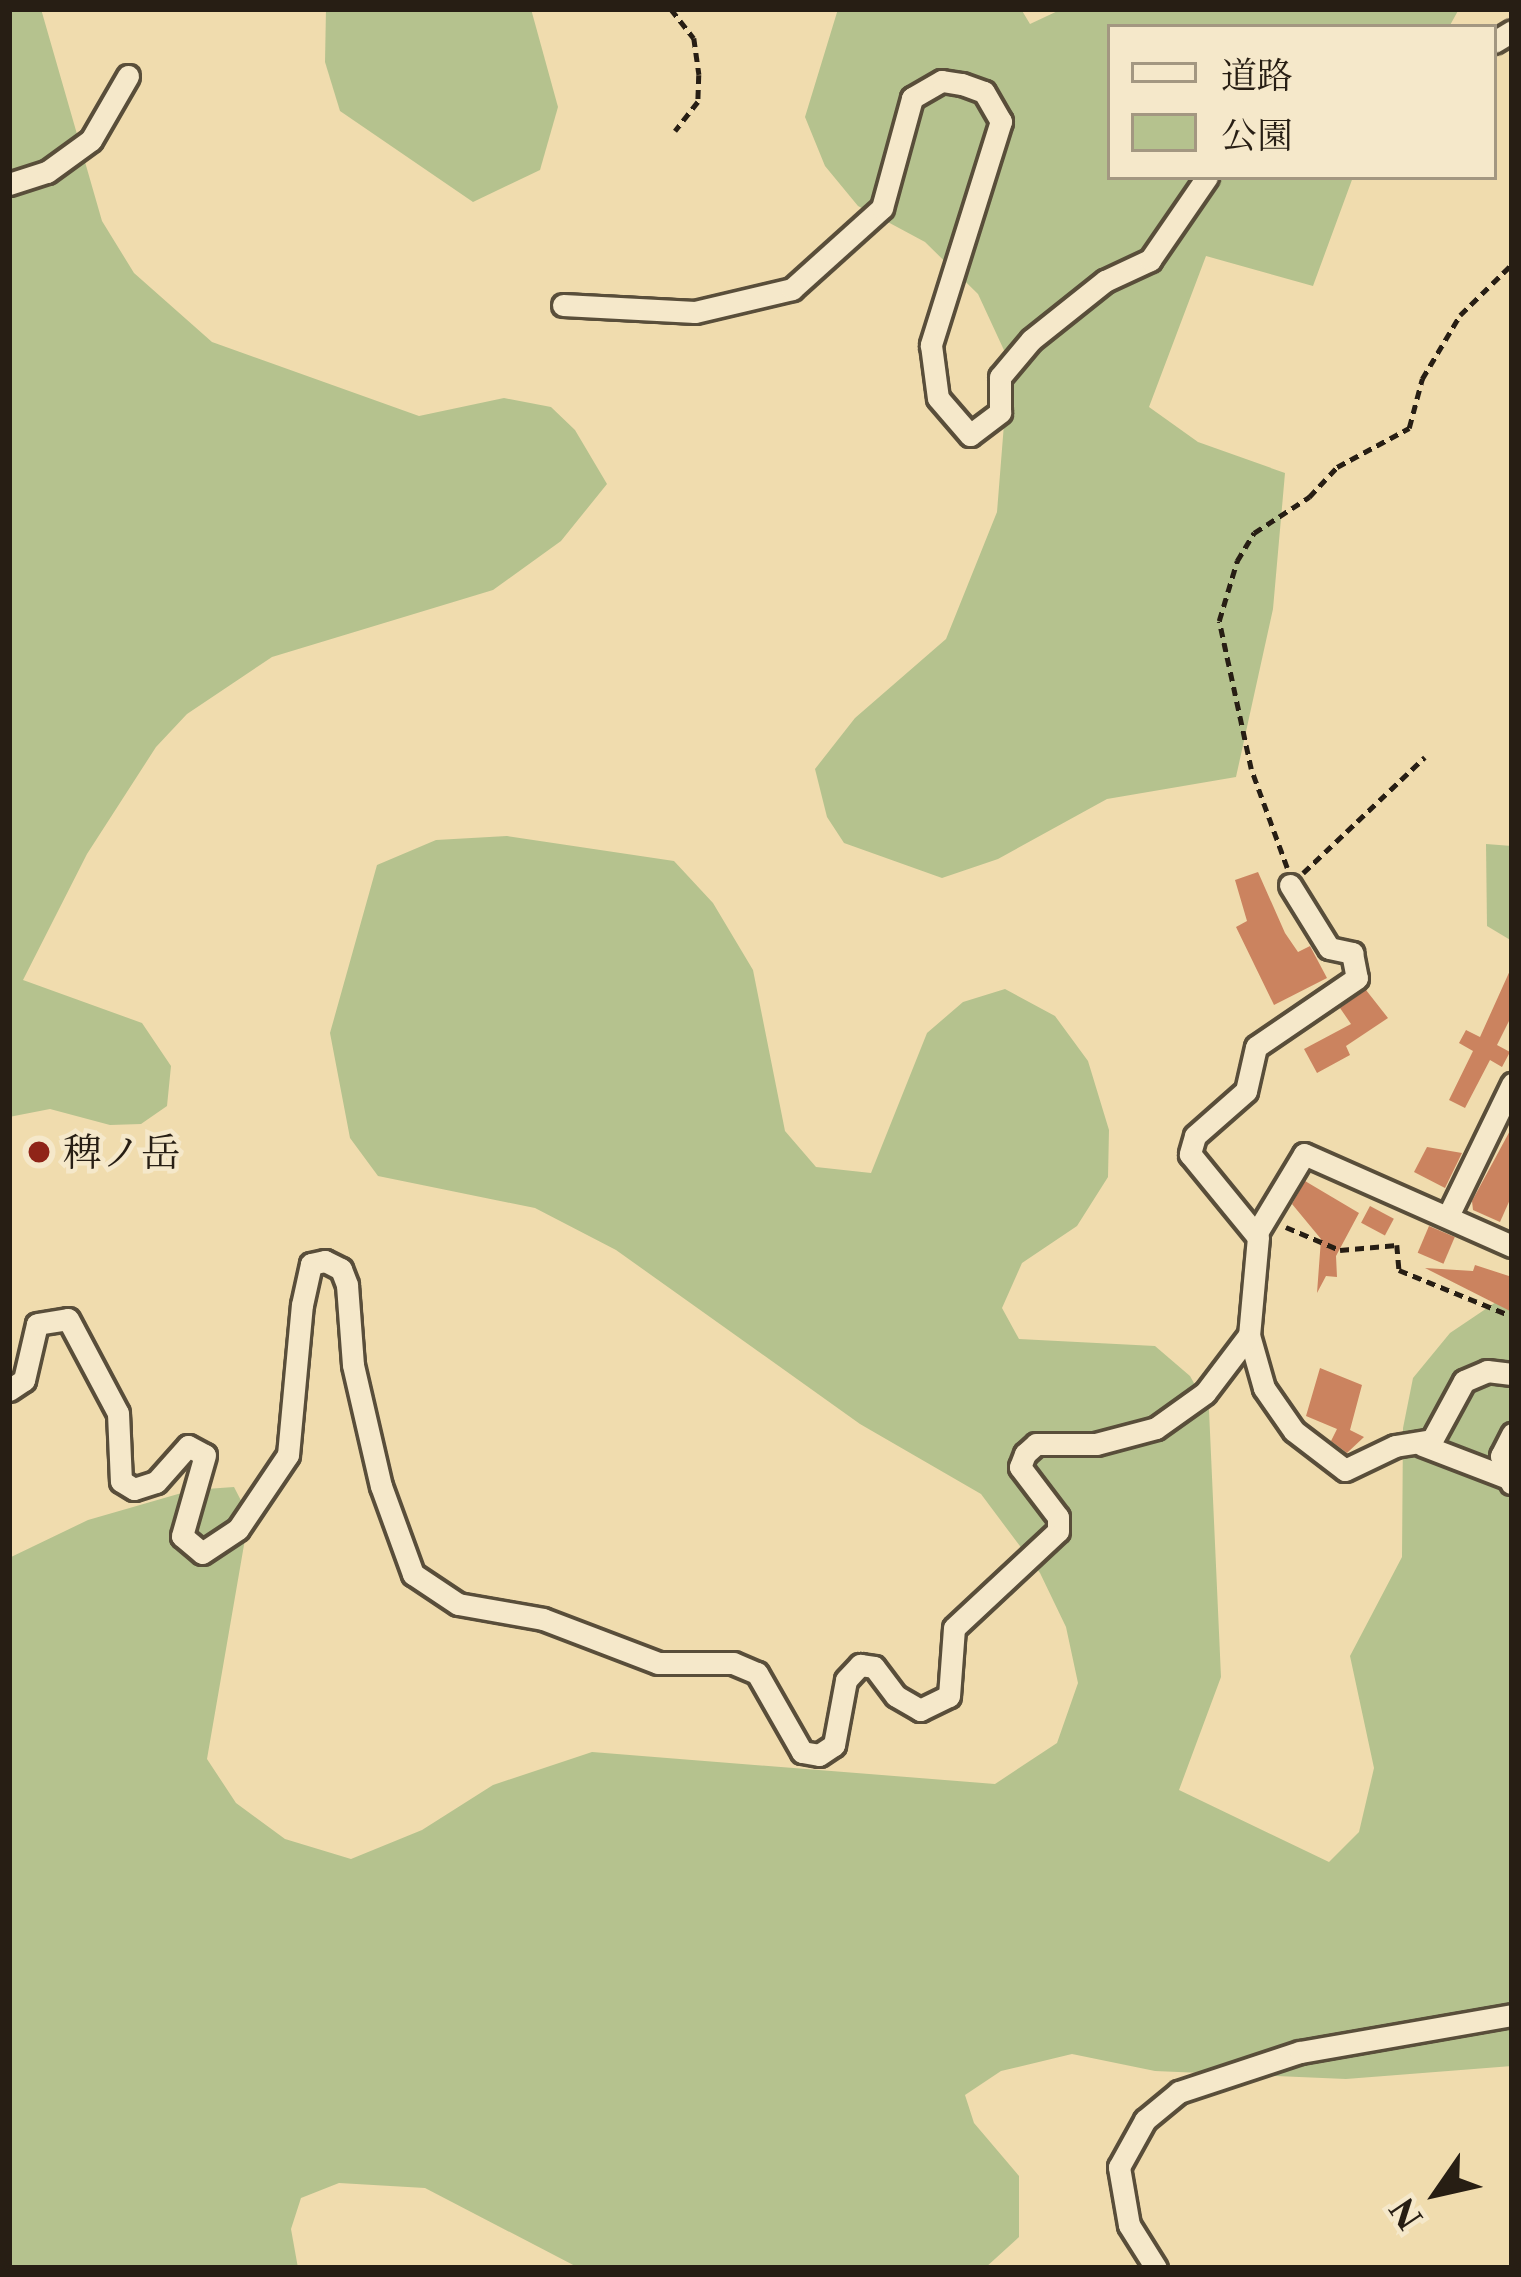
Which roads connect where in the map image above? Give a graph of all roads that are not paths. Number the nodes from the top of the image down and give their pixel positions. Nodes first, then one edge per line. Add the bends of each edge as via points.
1 (128, 76) dead end
2 (1205, 180) edge
3 (9, 184) edge
4 (563, 305) dead end
5 (1290, 885) road end
6 (1512, 1084) edge
7 (1448, 1216) junction
8 (1262, 1224) junction
9 (1511, 1242) edge
10 (1249, 1335) junction
11 (1512, 1374) edge
12 (9, 1390) edge
13 (1512, 1434) edge
14 (1422, 1445) junction
15 (1510, 1481) edge
16 (1512, 2014) edge
17 (1156, 2268) edge

1 - 3 street via 91,140 47,172
2 - 4 street via 1150,260 1105,280 1031,340 1000,377 1000,412 970,435 938,398 931,344 1001,122 984,92 962,84 942,81 912,98 881,208 792,289 695,312
5 - 8 street via 1329,948 1352,952 1357,978 1256,1047 1246,1091 1195,1136 1197,1170
6 - 7 street
7 - 8 street via 1304,1154
7 - 9 street
8 - 10 street
10 - 12 street via 1205,1393 1156,1428 1096,1444 1036,1444 1024,1454 1020,1467 1058,1517 1058,1531 954,1628 949,1696 920,1710 896,1696 874,1666 860,1665 846,1681 834,1744 819,1755 802,1752 757,1673 733,1663 658,1663 543,1619 458,1604 413,1574 381,1486 353,1365 347,1285 341,1269 326,1261 311,1264 302,1305 288,1455 238,1529 202,1552 182,1536 205,1455 188,1446 156,1482 134,1489 121,1481 118,1413 68,1319 37,1324 24,1381
10 - 14 street via 1264,1388 1294,1431 1345,1470 1395,1446
11 - 14 street via 1487,1371 1464,1381 1448,1417
13 - 15 street via 1501,1456
14 - 15 street
16 - 17 street via 1300,2052 1179,2092 1145,2120 1119,2167 1129,2225

